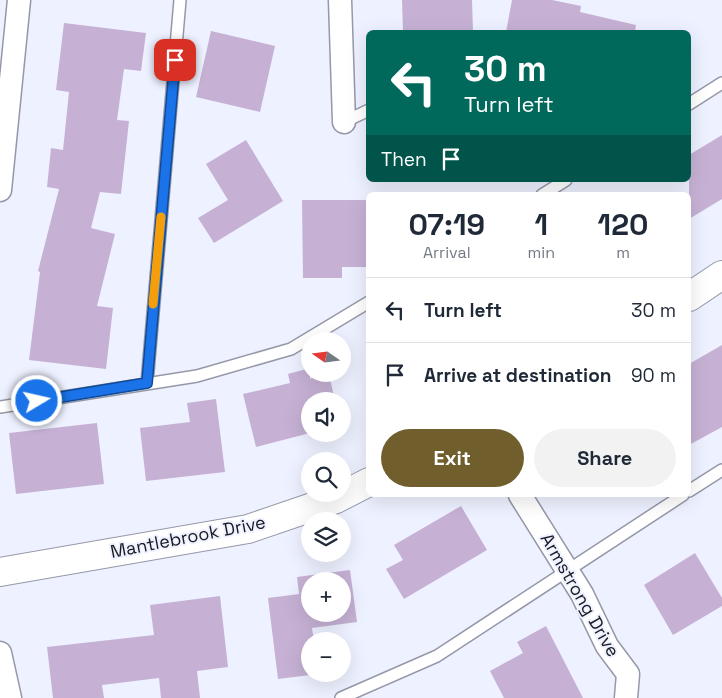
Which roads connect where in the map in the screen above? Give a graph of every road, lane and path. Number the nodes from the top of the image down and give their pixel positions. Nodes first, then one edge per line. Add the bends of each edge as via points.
1 (19, 0) edge
2 (180, 0) edge
3 (340, 0) edge
4 (722, 83) edge
5 (691, 103) edge
6 (366, 111) edge
7 (344, 122) joint
8 (563, 182) edge
9 (0, 190) edge
10 (547, 192) edge
11 (722, 275) edge
12 (691, 296) edge
13 (366, 304) edge
14 (147, 383) junction
15 (0, 407) edge
16 (722, 470) edge
17 (366, 484) edge
18 (691, 490) edge
19 (521, 497) edge
20 (680, 497) edge
21 (567, 569) junction
22 (0, 572) edge
23 (0, 653) edge
24 (10, 698) edge
25 (341, 698) edge
26 (626, 698) edge

1 - 9 street
2 - 14 lane
3 - 7 street
4 - 5 lane
6 - 7 lane
8 - 10 lane
11 - 12 street
13 - 14 lane via 291,348 197,376
14 - 15 lane
16 - 18 lane
17 - 22 street, Mantlebrook Drive via 336,499 248,529
19 - 21 street, Armstrong Drive
20 - 21 lane
21 - 25 lane via 437,656
21 - 26 street, Armstrong Drive via 607,646 628,674
23 - 24 street

